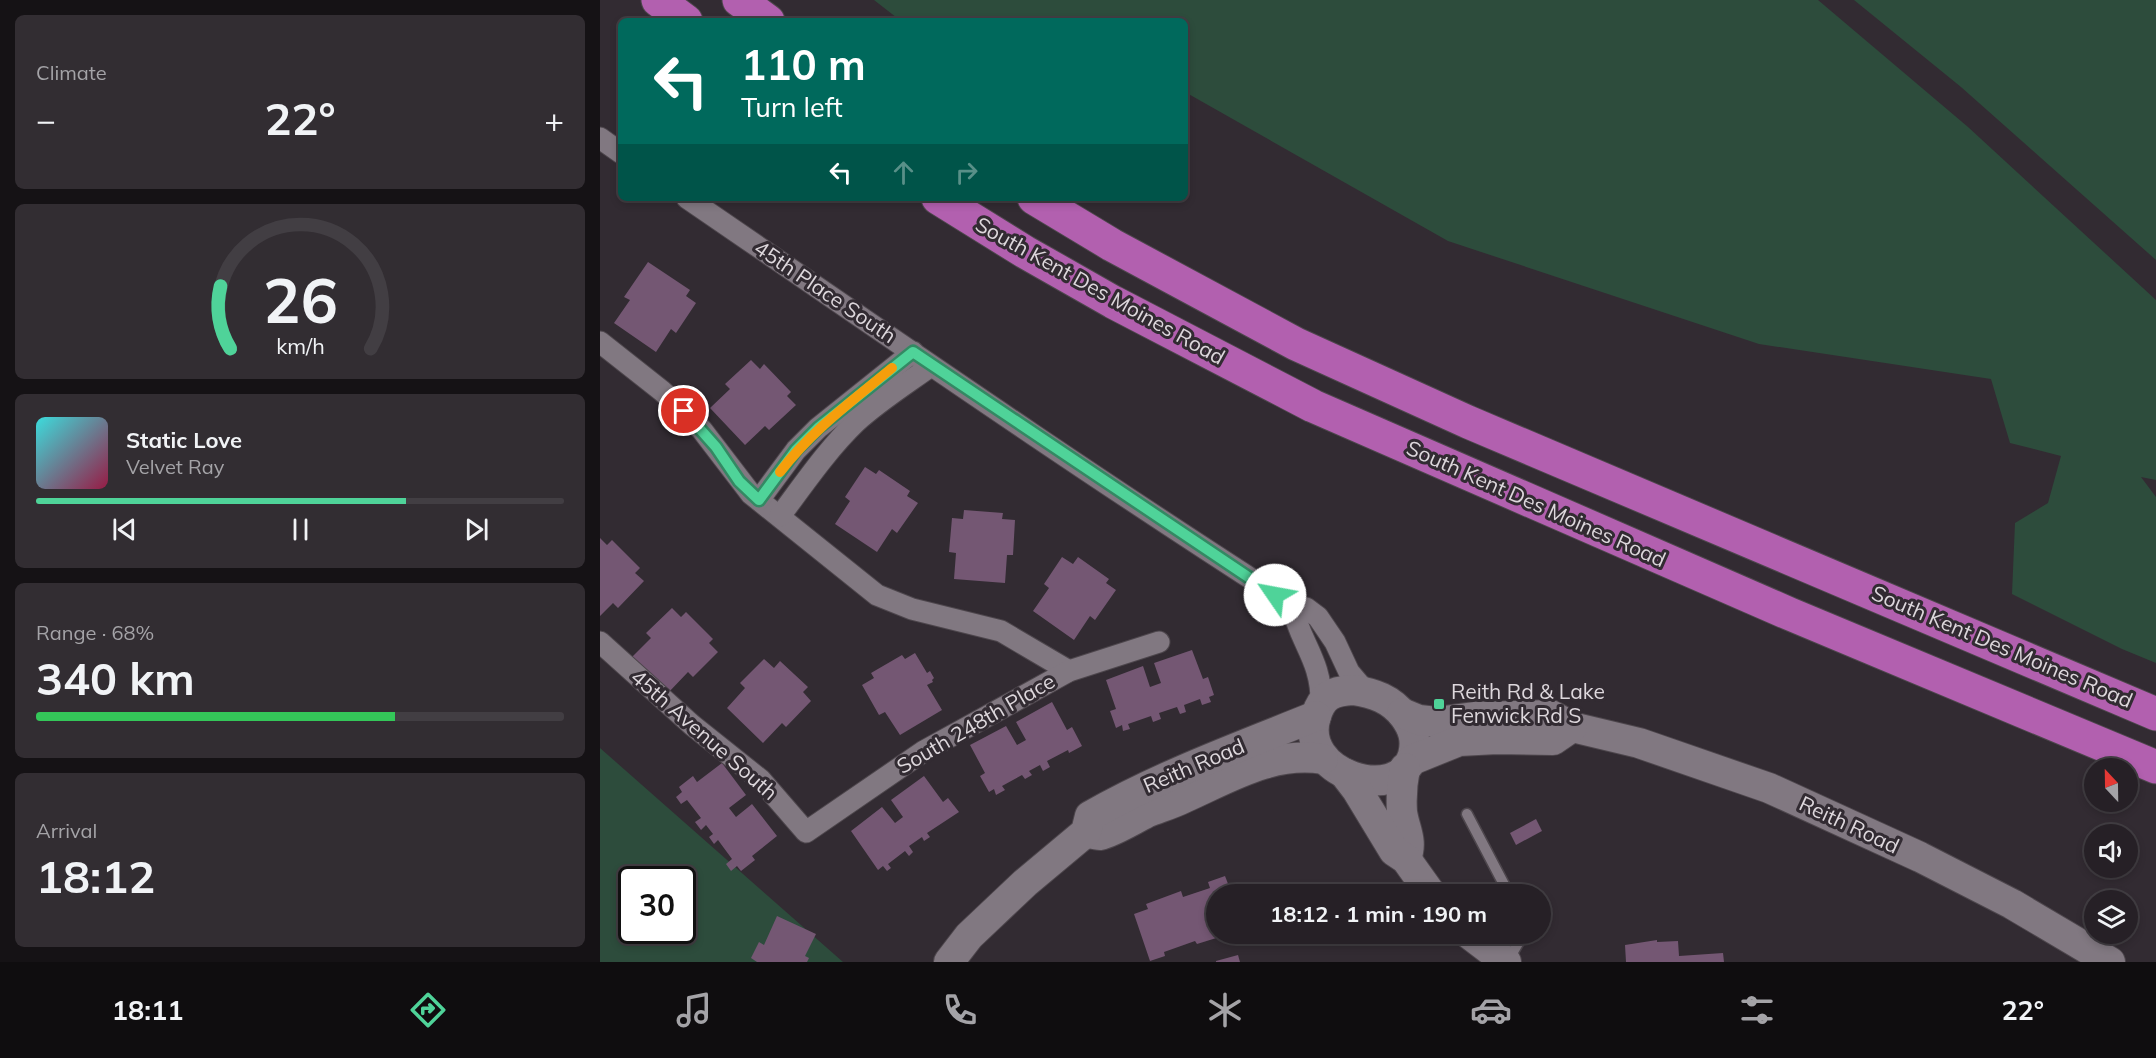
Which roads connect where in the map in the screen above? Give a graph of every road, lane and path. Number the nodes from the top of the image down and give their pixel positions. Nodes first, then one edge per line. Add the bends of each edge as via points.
1 (658, 0) edge
2 (739, 0) edge
3 (682, 18) edge
4 (764, 18) edge
5 (600, 138) edge
6 (618, 151) edge
7 (691, 201) edge
8 (943, 201) edge
9 (1039, 201) edge
10 (600, 342) edge
11 (913, 352) junction
12 (931, 366) junction
13 (759, 500) junction
14 (780, 516) junction
15 (1292, 605) junction
16 (600, 642) edge
17 (1159, 642) dead end
18 (1069, 671) junction
19 (1366, 692) junction
20 (1318, 710) junction
21 (1402, 713) junction
22 (2156, 714) edge
23 (1572, 727) junction
24 (1408, 764) junction
25 (1334, 766) junction
26 (2156, 767) edge
27 (1467, 814) dead end
28 (806, 832) joint
29 (1086, 832) junction
30 (1406, 859) junction
31 (1424, 884) edge
32 (1504, 884) edge
33 (1482, 944) edge
34 (1517, 944) edge
35 (949, 962) edge
36 (1506, 962) edge
37 (2110, 962) edge

1 - 3 highway
2 - 4 highway
5 - 6 street
7 - 11 street, 45th Place South
8 - 26 highway, South Kent Des Moines Road via 1113,302 1313,406 1790,614
9 - 22 highway, South Kent Des Moines Road via 1122,251 1296,344 1468,422
10 - 13 street via 684,411 739,481
11 - 12 street, 45th Place South
11 - 13 street via 818,428 796,450
12 - 14 street via 856,423 824,456
12 - 15 street, 45th Place South
13 - 14 street
14 - 18 street via 878,595 912,609 1001,631
15 - 19 street, 45th Place South via 1306,608 1318,617 1349,672
15 - 20 street via 1294,621 1322,685
16 - 28 street, 45th Avenue South via 692,725 761,780
17 - 18 street, South 248th Place
18 - 28 street, South 248th Place via 924,751
19 - 20 main road, Reith Road via 1339,691 1330,695
19 - 21 main road, Reith Road via 1380,696
20 - 25 main road via 1313,731 1316,746
20 - 29 main road, Reith Road via 1130,793 1090,816
21 - 23 main road, Reith Road via 1436,722 1551,715
21 - 24 main road, Reith Road via 1413,728 1415,748
23 - 24 main road, Reith Road via 1553,740 1459,741
23 - 37 main road, Reith Road via 1639,743 1769,788 1920,857
24 - 25 main road, Reith Road via 1394,777 1376,781
24 - 30 main road via 1402,787 1402,810 1411,847
25 - 29 main road, Reith Road via 1310,757 1262,764 1099,835
25 - 30 main road via 1357,790 1395,851
27 - 32 lane
29 - 35 main road, Reith Road via 969,936
30 - 31 main road
33 - 36 main road
34 - 36 lane

